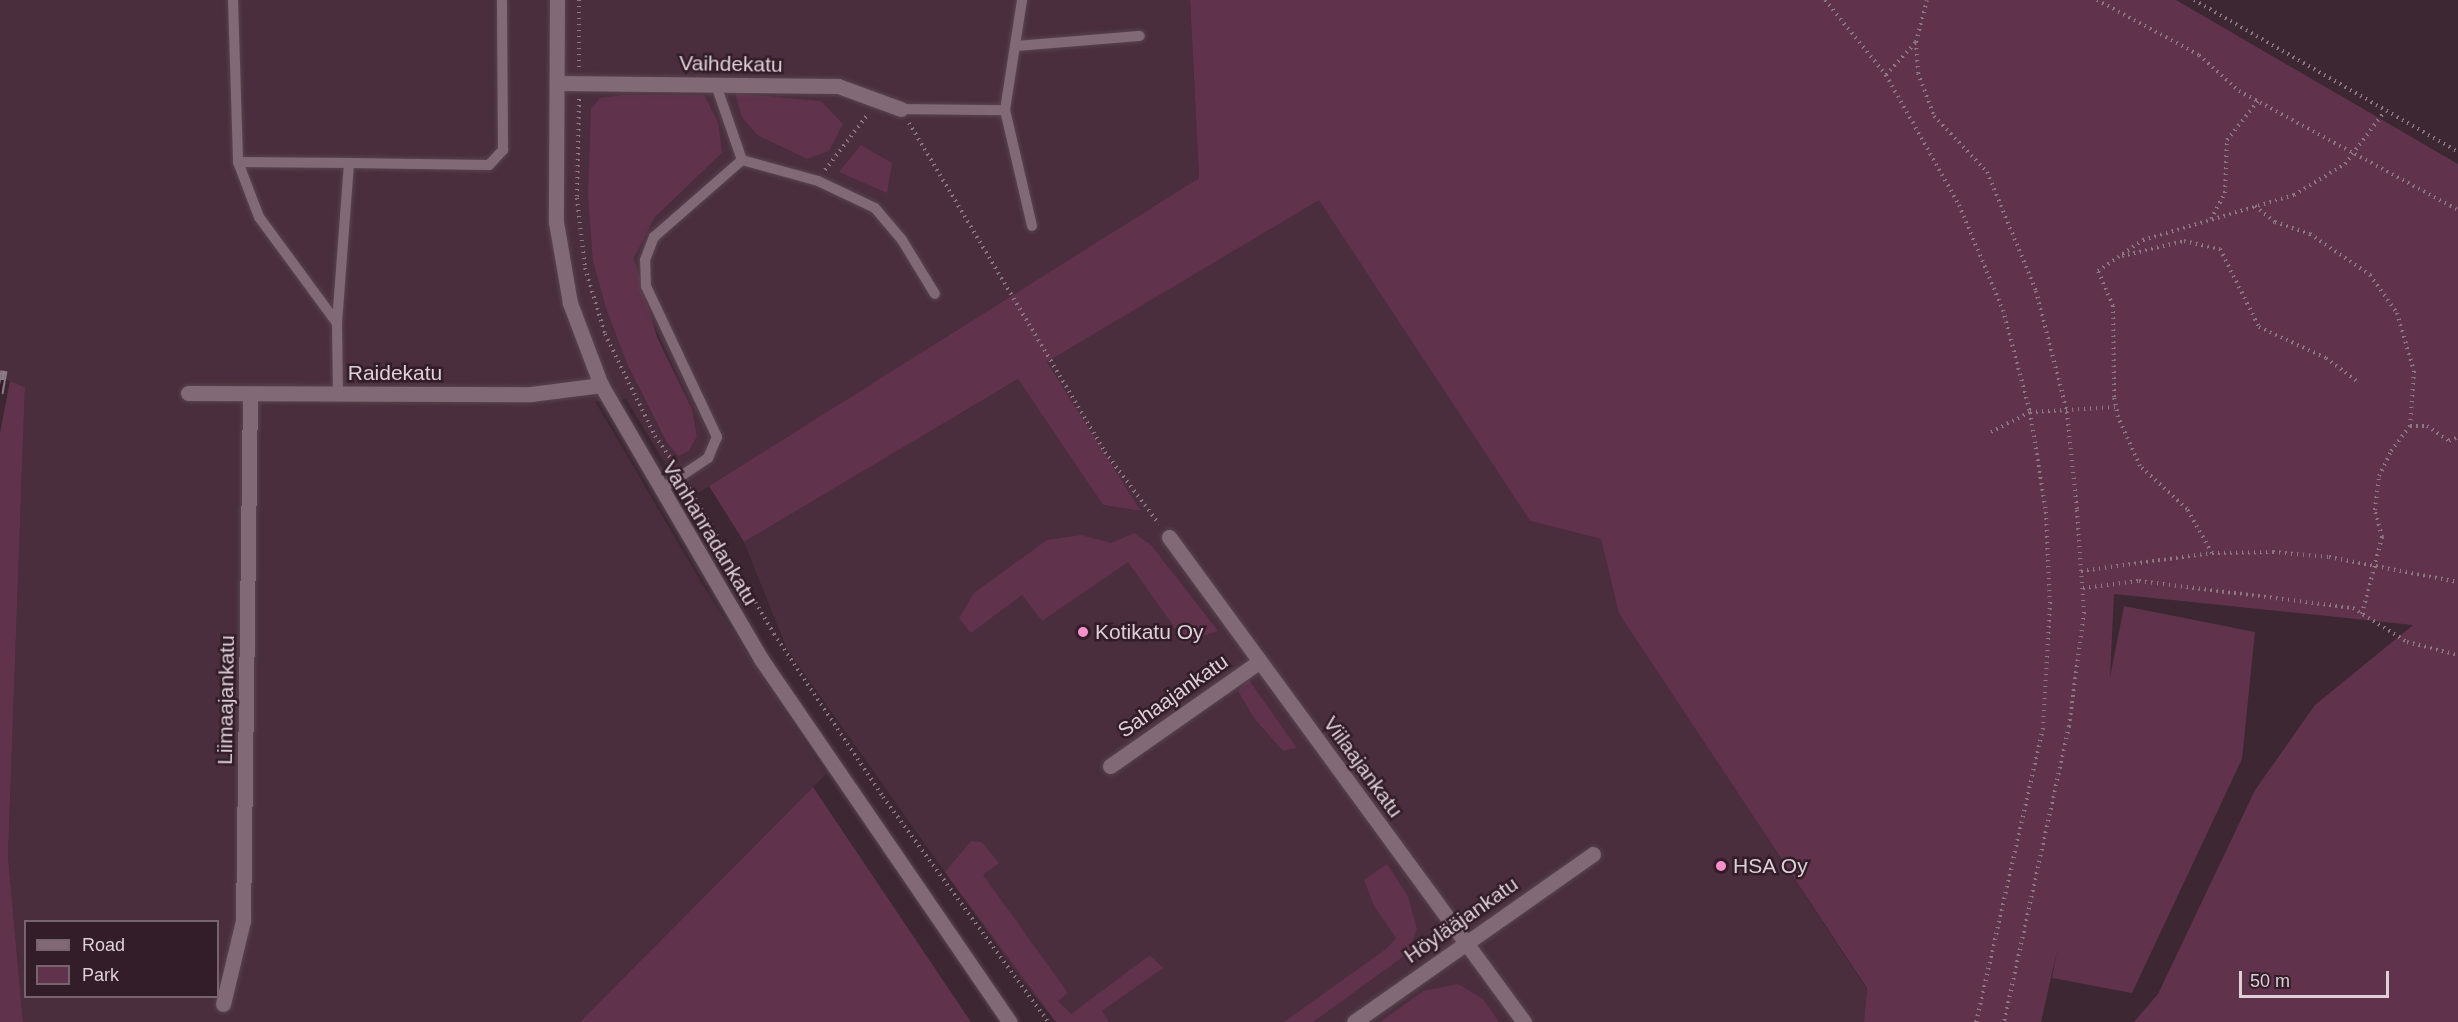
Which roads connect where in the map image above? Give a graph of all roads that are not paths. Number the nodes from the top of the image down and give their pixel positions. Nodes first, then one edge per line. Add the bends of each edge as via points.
1 (233, 0) edge
2 (502, 0) edge
3 (557, 0) edge
4 (1022, 0) edge
5 (1140, 36) dead end
6 (1015, 46) junction
7 (557, 83) junction
8 (716, 85) junction
9 (901, 109) joint
10 (1005, 111) junction
11 (742, 160) junction
12 (238, 162) junction
13 (349, 163) junction
14 (1032, 226) dead end
15 (935, 294) dead end
16 (336, 323) junction
17 (601, 385) junction
18 (188, 393) dead end
19 (250, 394) junction
20 (338, 394) junction
21 (660, 490) junction
22 (1168, 537) road end
23 (1260, 661) junction
24 (1110, 766) dead end
25 (1593, 854) dead end
26 (1464, 942) junction
27 (223, 1004) dead end
28 (1010, 1022) edge
29 (1354, 1022) edge
30 (1524, 1022) edge

1 - 12 lane
2 - 13 lane via 503,150 489,165
3 - 7 street, Vanhanradankatu
4 - 6 lane
5 - 6 lane
6 - 10 lane
7 - 8 street, Vaihdekatu
7 - 17 street, Vanhanradankatu via 556,222 570,303
8 - 9 street, Vaihdekatu via 838,86
8 - 11 lane
9 - 10 lane
10 - 14 lane
11 - 15 lane via 818,181 875,208 902,240
11 - 21 lane via 654,237 645,260 646,286 717,437 708,458
12 - 13 lane
12 - 16 lane via 259,217
13 - 16 lane
16 - 20 lane
17 - 20 street, Raidekatu via 531,394
17 - 21 street, Vanhanradankatu
18 - 19 street, Raidekatu
19 - 20 street, Raidekatu
19 - 27 street, Liimaajankatu via 243,921
21 - 28 street, Vanhanradankatu via 761,658
22 - 23 street, Viilaajankatu
23 - 24 street, Sahaajankatu
23 - 26 street, Viilaajankatu
25 - 26 street, Höylääjankatu
26 - 29 street, Höylääjankatu
26 - 30 street, Viilaajankatu

